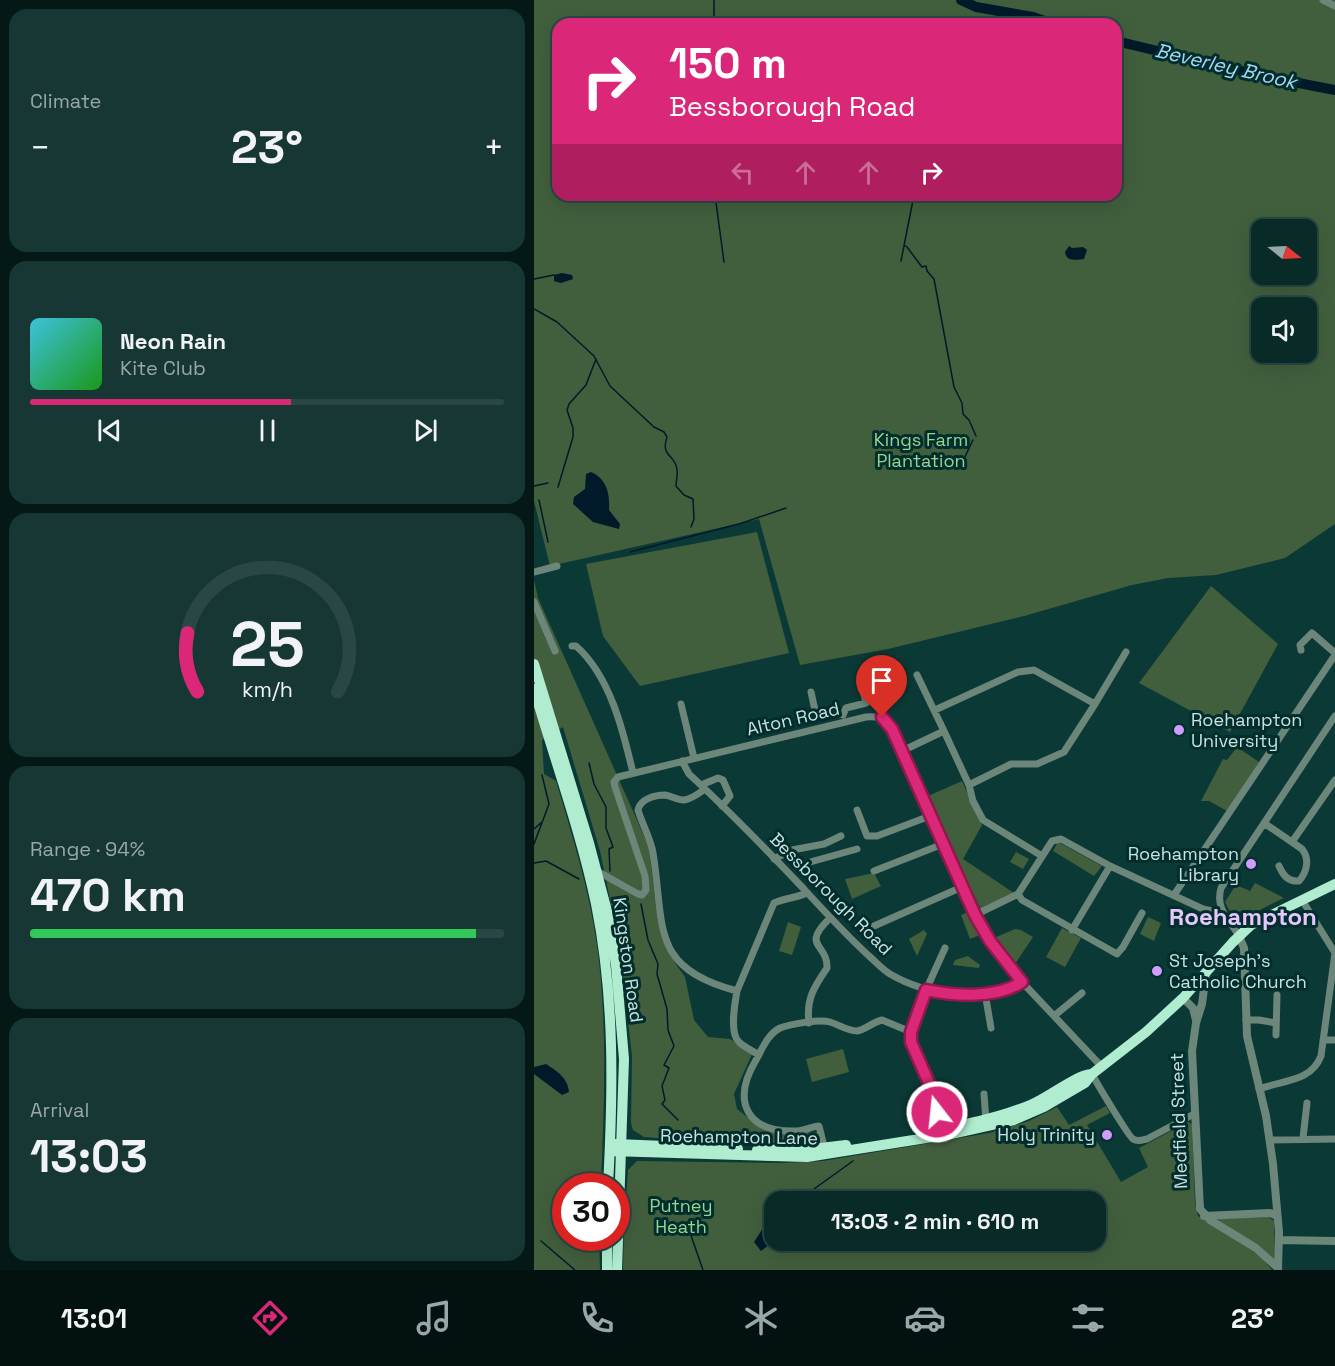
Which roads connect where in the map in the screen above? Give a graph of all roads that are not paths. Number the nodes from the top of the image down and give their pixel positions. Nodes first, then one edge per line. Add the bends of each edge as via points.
1 (1323, 0) edge
2 (1335, 6) edge
3 (557, 566) dead end
4 (534, 572) edge
5 (534, 602) edge
6 (572, 646) dead end
7 (1301, 650) dead end
8 (555, 651) dead end
9 (1126, 652) dead end
10 (1335, 654) edge
11 (534, 664) edge
12 (917, 675) dead end
13 (861, 682) dead end
14 (534, 689) edge
15 (811, 692) dead end
16 (681, 704) dead end
17 (1095, 704) junction
18 (935, 710) junction
19 (1335, 716) edge
20 (844, 719) junction
21 (944, 731) junction
22 (902, 751) junction
23 (694, 758) junction
24 (682, 761) junction
25 (633, 773) junction
26 (1335, 780) edge
27 (969, 785) junction
28 (703, 787) junction
29 (722, 806) junction
30 (857, 810) dead end
31 (930, 816) junction
32 (1264, 824) junction
33 (842, 836) dead end
34 (1292, 842) junction
35 (824, 844) junction
36 (943, 844) junction
37 (857, 849) dead end
38 (1042, 856) junction
39 (829, 857) junction
40 (774, 859) junction
41 (803, 864) dead end
42 (1110, 866) junction
43 (1279, 866) dead end
44 (597, 871) junction
45 (874, 871) dead end
46 (1335, 884) edge
47 (962, 887) junction
48 (807, 893) junction
49 (1018, 894) junction
50 (1174, 895) junction
51 (1302, 900) junction
52 (1220, 910) junction
53 (1142, 913) dead end
54 (975, 915) junction
55 (830, 918) junction
56 (874, 926) dead end
57 (1072, 930) junction
58 (1239, 936) junction
59 (945, 948) dead end
60 (1335, 953) edge
61 (1206, 974) junction
62 (1022, 982) junction
63 (926, 990) junction
64 (737, 991) junction
65 (985, 993) junction
66 (1082, 993) dead end
67 (1277, 995) dead end
68 (1183, 998) junction
69 (1054, 1016) junction
70 (1246, 1020) junction
71 (809, 1023) junction
72 (1196, 1023) junction
73 (1276, 1023) junction
74 (991, 1028) dead end
75 (911, 1032) junction
76 (1276, 1035) dead end
77 (1323, 1040) junction
78 (1335, 1040) edge
79 (759, 1055) junction
80 (1102, 1067) junction
81 (1092, 1074) junction
82 (1259, 1089) junction
83 (984, 1094) dead end
84 (1307, 1103) dead end
85 (937, 1112) dead end
86 (1194, 1114) junction
87 (623, 1116) junction
88 (986, 1124) junction
89 (1303, 1138) junction
90 (1335, 1139) edge
91 (1270, 1140) junction
92 (655, 1146) junction
93 (615, 1148) junction
94 (826, 1151) junction
95 (645, 1152) junction
96 (610, 1173) edge
97 (618, 1173) edge
98 (622, 1173) edge
99 (1204, 1216) junction
100 (1277, 1216) junction
101 (1279, 1240) junction
102 (1335, 1241) edge
103 (607, 1251) edge
104 (617, 1251) edge
105 (1278, 1269) edge
106 (607, 1270) edge
107 (617, 1270) edge

1 - 2 street
3 - 4 street
5 - 8 street
6 - 25 street via 595,666 613,707
7 - 10 street via 1300,645 1312,633
9 - 17 street
10 - 50 street
11 - 44 highway, Kingston Road
12 - 18 street
13 - 20 street via 866,703 846,708
14 - 93 highway, Kingston Road via 585,860 603,943
15 - 20 street via 816,716 831,711
16 - 23 street
17 - 18 street via 1034,670 1018,672
17 - 27 street via 1064,752 1037,764 1011,764
18 - 21 street
19 - 32 street
20 - 22 street, Alton Road via 882,717
20 - 23 street, Alton Road
21 - 22 street
21 - 27 street
22 - 31 street, Alton Road
23 - 24 street, Alton Road
24 - 25 street, Alton Road
24 - 28 street, Bessborough Road
25 - 44 street via 614,782 645,876 646,890 642,895 633,893
26 - 34 street
27 - 38 street via 983,820
28 - 29 street, Bessborough Road
28 - 29 street via 718,778 723,780 730,796
28 - 64 street via 693,798 679,800 667,795 643,801 638,810 653,850 660,922 667,943 689,972
29 - 40 street, Bessborough Road
30 - 31 street via 867,836 877,836
31 - 36 street, Alton Road
32 - 34 street
32 - 52 street via 1221,888
33 - 35 street
34 - 43 street via 1306,854 1304,874 1299,881 1293,881 1283,875
35 - 39 street
35 - 40 street via 792,850
36 - 45 street
36 - 47 street, Alton Road
37 - 39 street
38 - 42 street via 1052,841 1061,839
38 - 49 street
39 - 41 street
40 - 48 street, Bessborough Road
42 - 50 street
42 - 57 street
44 - 87 highway, Kingston Road via 616,965 624,1059
46 - 51 highway, Roehampton Lane
47 - 54 street, Alton Road
47 - 56 street
48 - 55 street, Bessborough Road
48 - 64 street via 774,903
49 - 54 street
49 - 57 street
50 - 52 street via 1208,911
51 - 58 highway, Roehampton Lane via 1263,918
51 - 60 street
52 - 58 street
53 - 57 street via 1117,954
54 - 62 street, Alton Road
55 - 63 street, Bessborough Road via 888,972
55 - 71 street via 816,937 828,964 808,1002
58 - 61 highway, Roehampton Lane
58 - 70 street via 1244,948
59 - 63 street
60 - 77 street
61 - 68 highway, Roehampton Lane
61 - 72 street, Medfield Street
62 - 65 street, Bessborough Road
62 - 69 street, Alton Road
63 - 65 street, Bessborough Road
63 - 75 street
64 - 79 street via 735,1035 738,1042
65 - 74 street
66 - 69 street
67 - 73 street
68 - 72 street via 1193,1008
68 - 80 highway, Roehampton Lane
69 - 80 street, Alton Road
70 - 73 street
70 - 82 street
71 - 75 street via 829,1022 857,1031 882,1020
71 - 79 street via 774,1031
72 - 86 street, Medfield Street via 1192,1051
73 - 76 street
75 - 85 street via 911,1042
77 - 78 street
77 - 82 street via 1321,1056 1312,1071
79 - 94 street via 746,1080 744,1107 762,1124 784,1131 819,1126
80 - 81 highway, Roehampton Lane
81 - 86 street via 1128,1135 1139,1141
81 - 88 highway, Roehampton Lane via 1044,1107 1014,1120
82 - 91 street
83 - 88 street
84 - 89 street
86 - 99 street, Medfield Street
87 - 92 highway via 631,1136
87 - 93 highway, Kingston Road
88 - 94 highway, Roehampton Lane
89 - 90 street
89 - 91 street
91 - 100 street
92 - 93 highway, Roehampton Lane
92 - 94 highway, Roehampton Lane
93 - 95 highway, Roehampton Lane
93 - 96 highway, Kingston Road
93 - 97 highway, Kingston Road
94 - 95 highway, Roehampton Lane via 781,1158
95 - 98 highway via 631,1159
99 - 100 street
99 - 105 street via 1249,1243
100 - 101 street
101 - 102 street
101 - 105 street
103 - 106 highway
104 - 107 highway, Kingston Road

